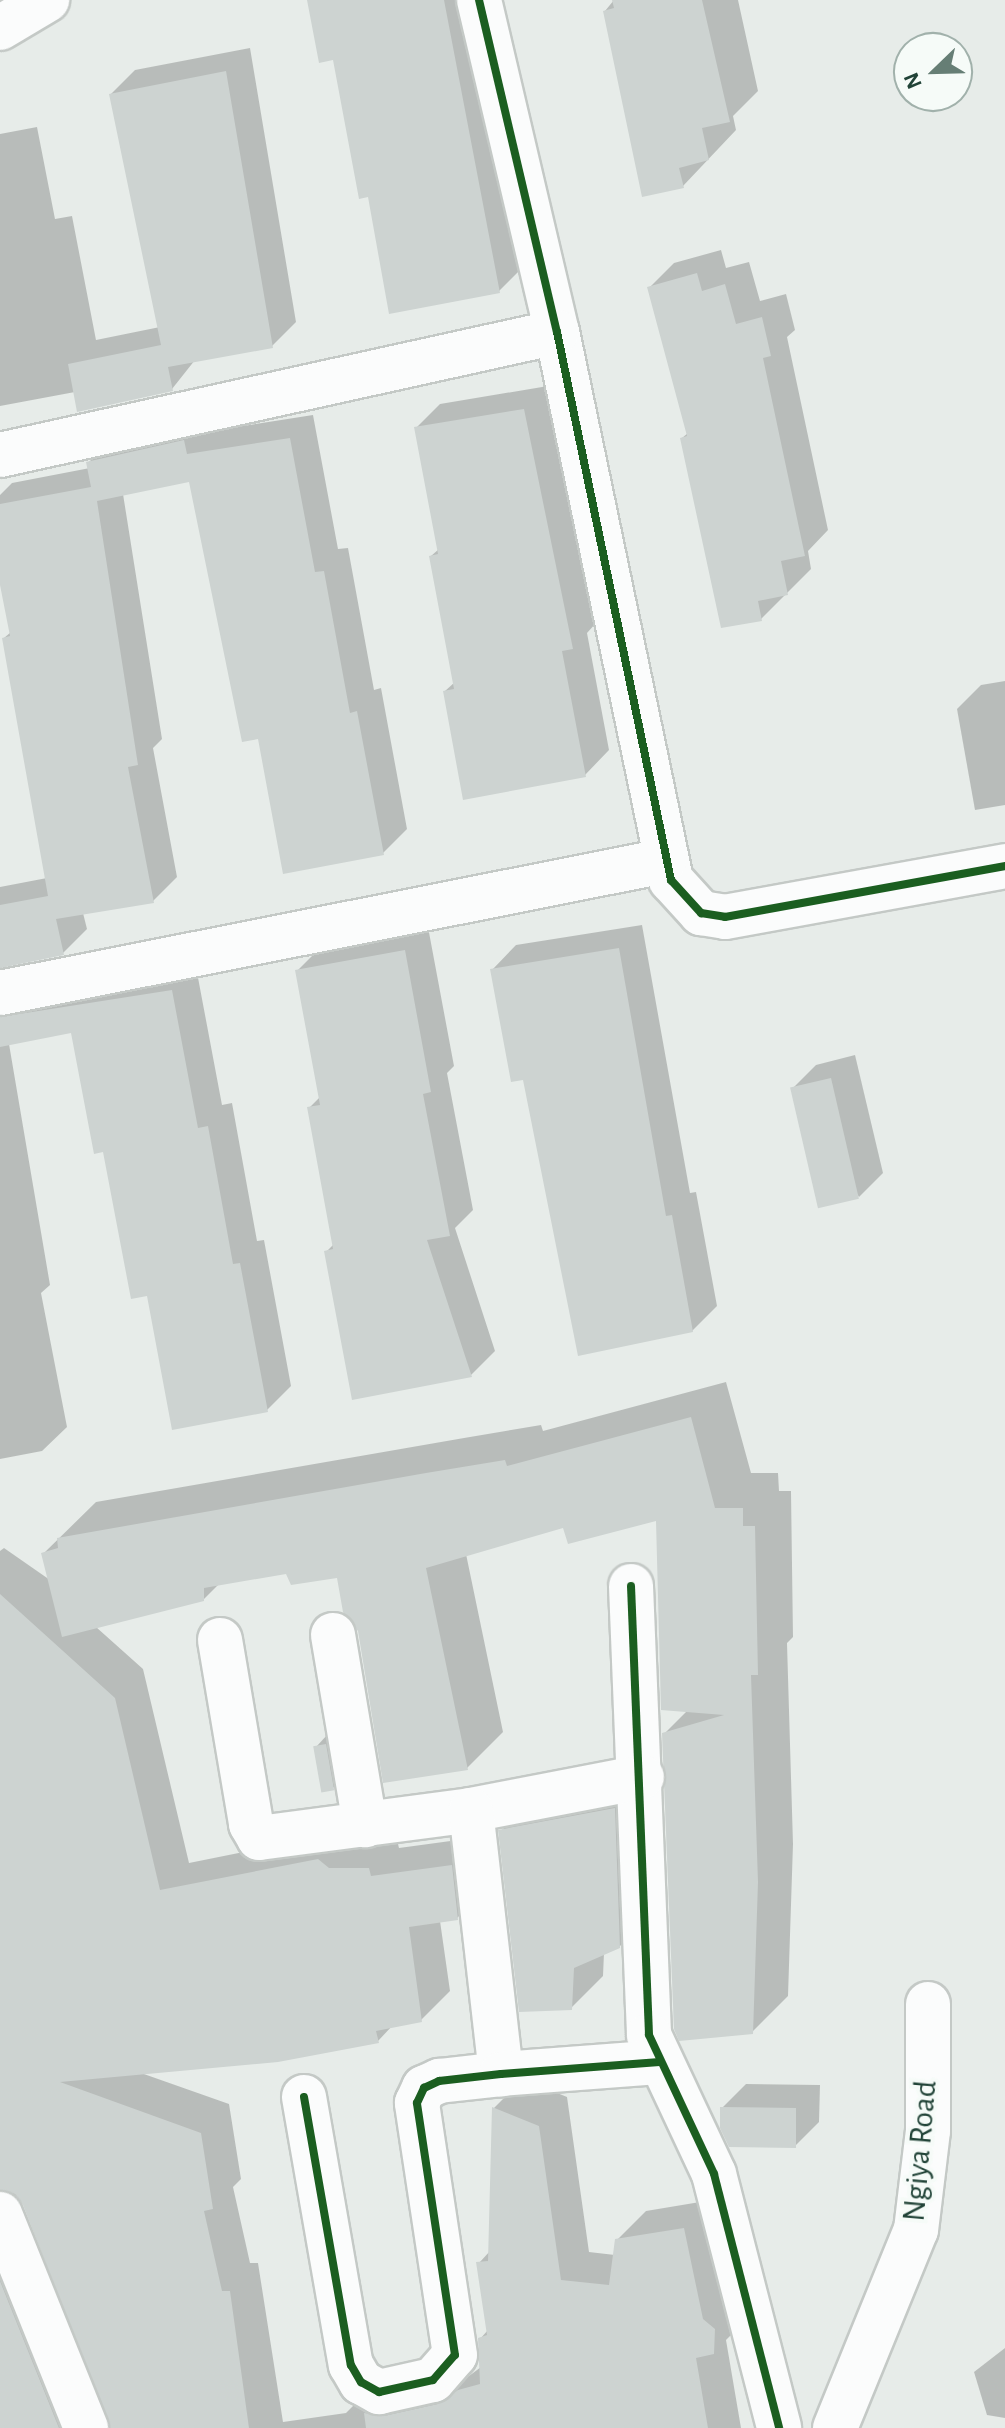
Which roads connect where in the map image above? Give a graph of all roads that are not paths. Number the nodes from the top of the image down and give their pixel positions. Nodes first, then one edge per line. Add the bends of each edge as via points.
1 (47, 0) edge
2 (479, 0) edge
3 (0, 28) edge
4 (557, 332) junction
5 (0, 455) edge
6 (664, 861) junction
7 (1005, 866) edge
8 (0, 993) edge
9 (631, 1586) dead end
10 (333, 1635) dead end
11 (220, 1640) dead end
12 (642, 1777) junction
13 (471, 1810) junction
14 (365, 1825) junction
15 (928, 2004) dead end
16 (660, 2062) junction
17 (501, 2074) junction
18 (304, 2097) dead end
19 (0, 2214) edge
20 (86, 2428) edge
21 (779, 2428) edge
22 (835, 2428) edge

1 - 3 street
2 - 4 street
4 - 5 street
4 - 6 street
6 - 7 street via 671,880 701,913 725,917
6 - 8 street
9 - 12 street
10 - 14 street
11 - 14 street via 251,1824 259,1838
12 - 13 street
12 - 16 street via 649,2035
13 - 14 street
13 - 17 street
15 - 22 street, Ngiya Road via 928,2131 916,2230
16 - 17 street
16 - 21 street via 714,2174
17 - 18 street via 439,2081 424,2088 417,2103 455,2355 433,2380 379,2392 361,2382 351,2365
19 - 20 street

